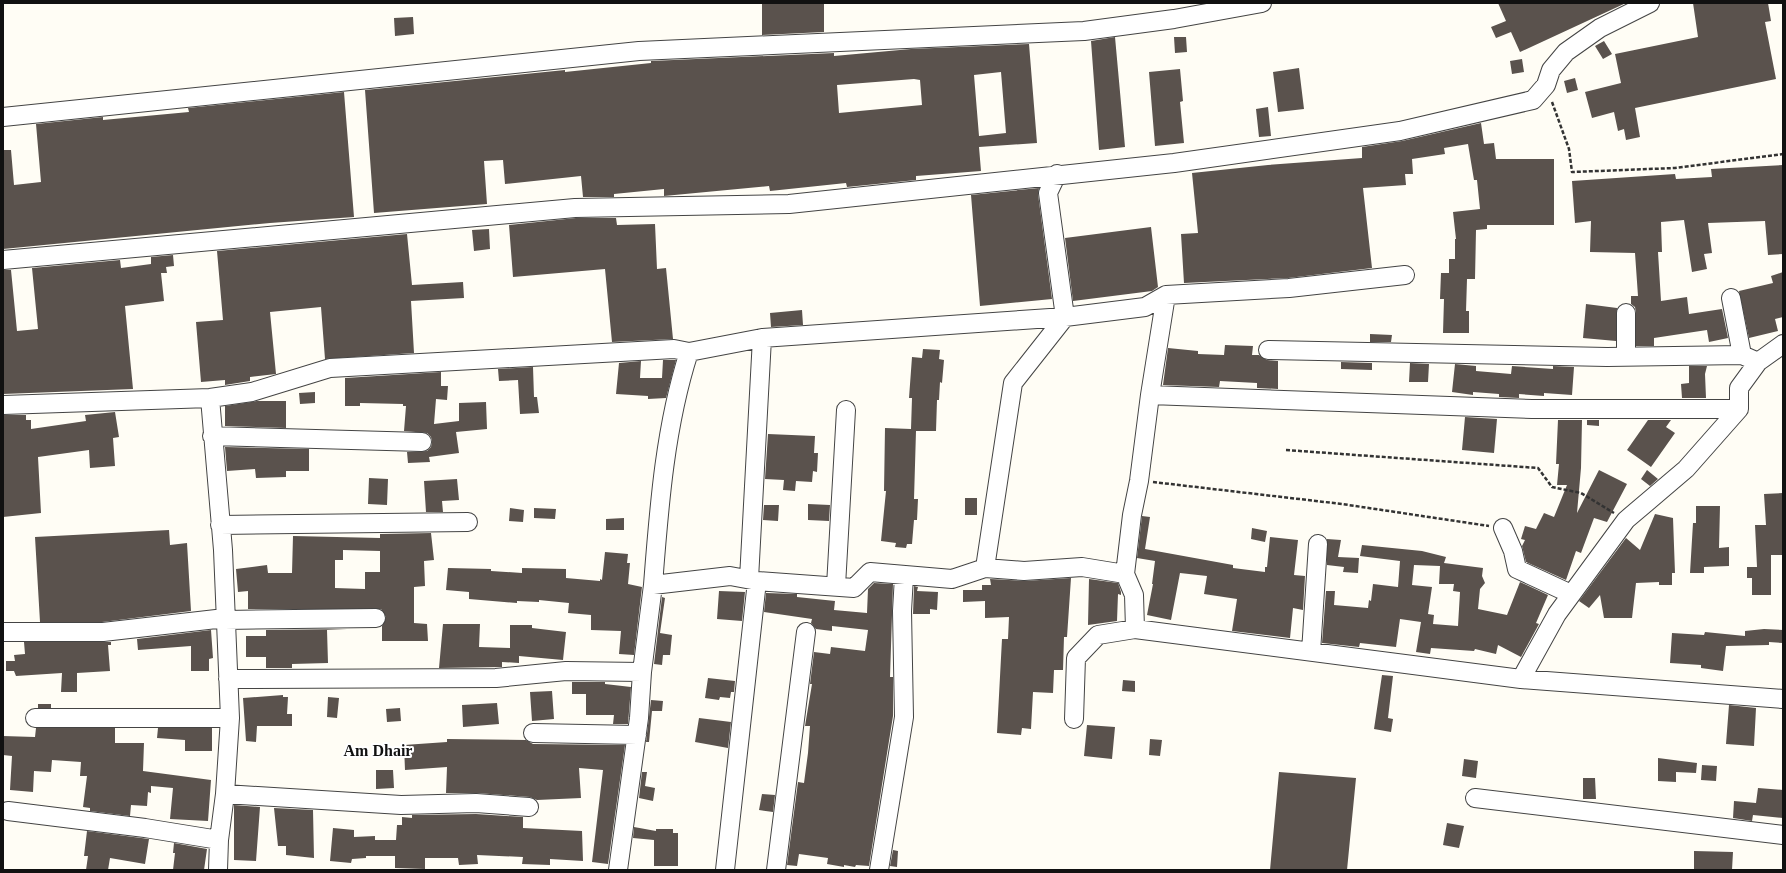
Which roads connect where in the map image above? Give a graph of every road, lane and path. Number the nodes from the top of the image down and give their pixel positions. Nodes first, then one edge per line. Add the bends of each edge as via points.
1 (1262, 3) edge
2 (1650, 3) edge
3 (1546, 86) junction
4 (3, 117) edge
5 (1783, 154) edge
6 (1057, 174) junction
7 (3, 260) edge
8 (1405, 274) dead end
9 (1166, 295) junction
10 (1731, 298) dead end
11 (1626, 313) dead end
12 (1064, 317) junction
13 (762, 338) junction
14 (1783, 344) edge
15 (1268, 350) dead end
16 (690, 352) junction
17 (1626, 357) junction
18 (1750, 358) junction
19 (1150, 395) junction
20 (210, 398) junction
21 (3, 405) edge
22 (1739, 409) junction
23 (846, 410) dead end
24 (212, 436) junction
25 (422, 442) dead end
26 (1286, 450) dead end
27 (1139, 481) junction
28 (1626, 520) junction
29 (468, 522) dead end
30 (220, 525) junction
31 (1503, 528) joint
32 (1318, 544) dead end
33 (985, 568) junction
34 (1125, 574) junction
35 (904, 576) junction
36 (753, 580) junction
37 (653, 585) junction
38 (836, 586) junction
39 (1571, 594) junction
40 (376, 618) dead end
41 (225, 619) junction
42 (1135, 629) junction
43 (3, 632) edge
44 (806, 632) dead end
45 (1311, 652) junction
46 (642, 672) junction
47 (228, 679) junction
48 (1521, 679) junction
49 (1783, 699) edge
50 (35, 718) dead end
51 (230, 718) junction
52 (1074, 719) dead end
53 (533, 733) dead end
54 (637, 735) junction
55 (225, 794) junction
56 (1475, 798) dead end
57 (529, 807) dead end
58 (8, 811) dead end
59 (1783, 835) edge
60 (219, 840) junction
61 (218, 870) edge
62 (618, 870) edge
63 (725, 870) edge
64 (776, 870) edge
65 (879, 870) edge

1 - 4 street via 1174,19 1084,31 638,51
2 - 3 street via 1600,28 1566,52 1552,70
3 - 5 path via 1569,149 1572,172 1675,168
3 - 6 street via 1533,100 1400,131 1174,163
6 - 7 street via 789,204 575,208
6 - 12 street via 1048,192
8 - 9 street via 1289,288
9 - 12 street via 1145,307
9 - 19 street
10 - 18 street
11 - 17 street
12 - 13 street
12 - 33 street via 1013,383
13 - 16 street
13 - 36 street
14 - 18 street
15 - 17 street
16 - 20 street via 674,348 330,368 252,392
16 - 37 street via 680,382 670,431
17 - 18 street
18 - 22 street via 1739,388
19 - 22 street via 1532,408
19 - 27 street
20 - 21 street
20 - 24 street
22 - 28 street via 1686,469
23 - 38 street
24 - 25 street
24 - 30 street
26 - 28 path via 1538,468 1552,487 1582,493
27 - 31 path via 1342,504
27 - 34 street
28 - 39 street
29 - 30 street
30 - 41 street
31 - 39 street via 1513,551 1517,569
32 - 45 street
33 - 34 street via 1024,571 1082,567
33 - 35 street via 952,579
34 - 42 street via 1134,595
35 - 38 street via 870,572 854,588
35 - 65 street via 904,717
36 - 37 street via 730,576
36 - 38 street
36 - 63 street
37 - 46 street
39 - 48 street
40 - 41 street
41 - 43 street via 103,632
41 - 47 street
42 - 45 street
42 - 52 street via 1098,635 1076,658
44 - 64 street
45 - 48 street
46 - 47 street via 566,671 496,678
46 - 54 street
47 - 51 street
48 - 49 street
50 - 51 street
51 - 55 street
53 - 54 street
54 - 62 street
55 - 57 street via 401,805 476,803
55 - 60 street
56 - 59 street
58 - 60 street
60 - 61 street

